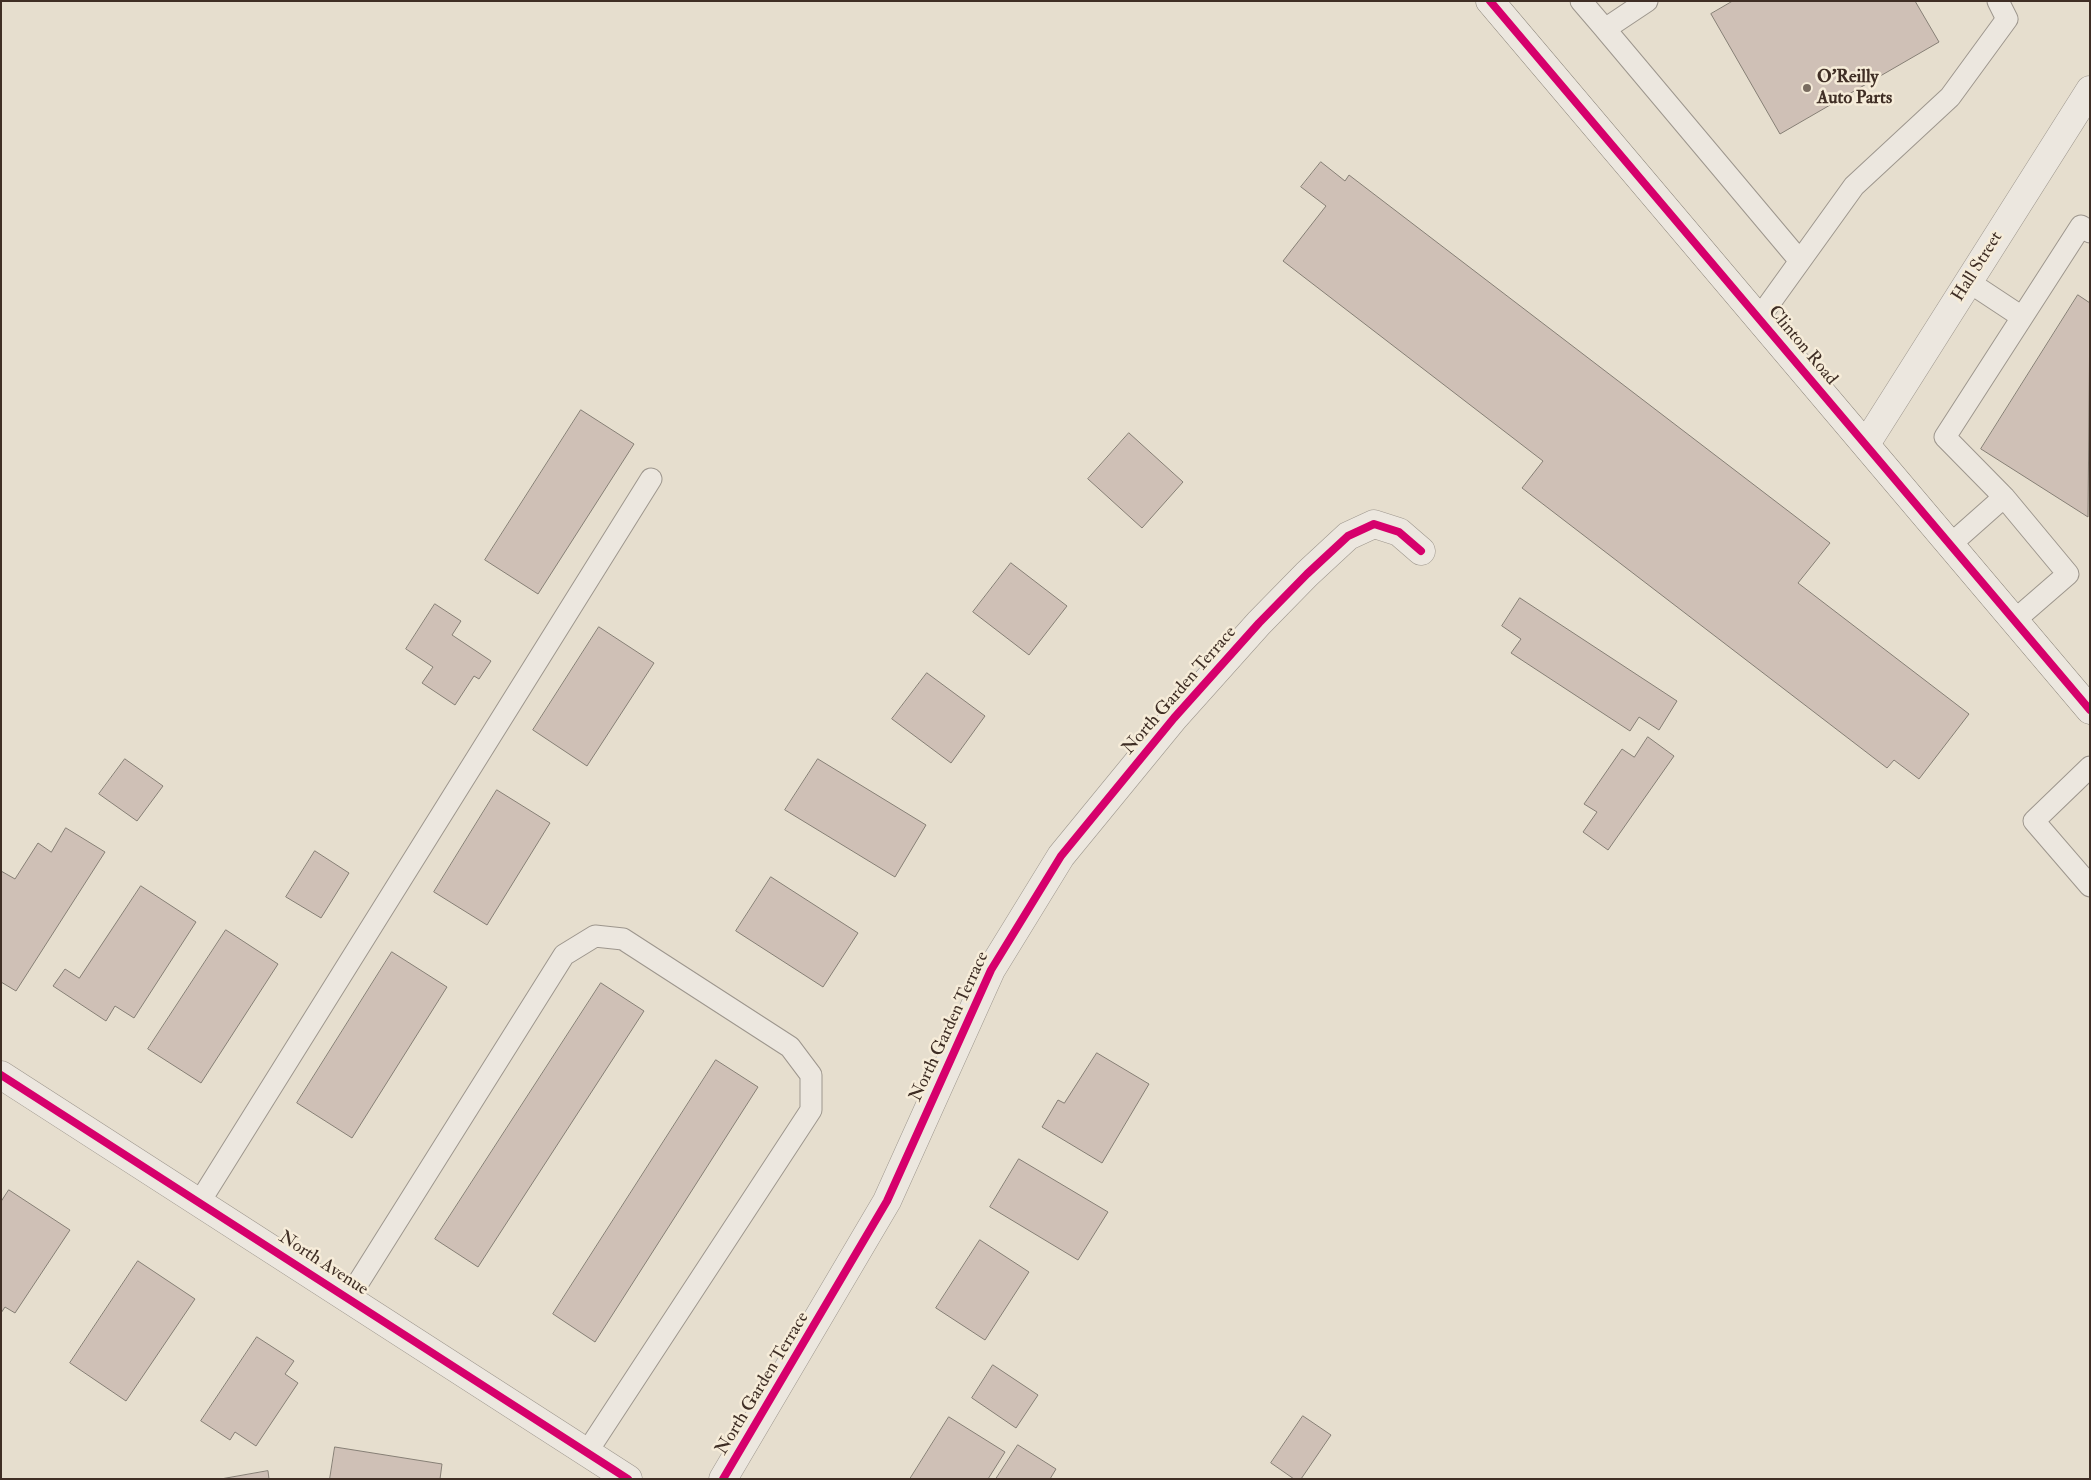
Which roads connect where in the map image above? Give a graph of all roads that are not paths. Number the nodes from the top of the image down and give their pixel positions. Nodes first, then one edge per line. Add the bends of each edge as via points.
1 (1490, 1) edge
2 (1581, 1) edge
3 (1647, 1) edge
4 (1998, 1) edge
5 (1605, 29) junction
6 (2090, 90) edge
7 (2090, 232) edge
8 (1800, 261) junction
9 (1968, 282) junction
10 (2022, 317) junction
11 (1759, 318) junction
12 (1866, 444) junction
13 (651, 479) dead end
14 (2004, 497) junction
15 (1951, 544) junction
16 (1421, 551) dead end
17 (2015, 620) junction
18 (2090, 710) edge
19 (2090, 767) edge
20 (2090, 886) edge
21 (1, 1075) edge
22 (199, 1203) junction
23 (348, 1299) junction
24 (587, 1452) junction
25 (628, 1479) edge
26 (723, 1479) edge

1 - 11 street, Clinton Road
2 - 5 lane
3 - 5 lane
4 - 8 lane via 2007,19 1950,97 1854,186
5 - 8 lane
6 - 9 street, Hall Street
7 - 10 lane via 2081,226
8 - 11 lane
9 - 10 lane
9 - 12 street, Hall Street
10 - 14 lane via 1944,437
11 - 12 street, Clinton Road
12 - 15 street, Clinton Road
13 - 22 lane
14 - 15 lane
14 - 17 lane via 2068,574
15 - 17 street, Clinton Road
16 - 26 street, North Garden Terrace via 1400,532 1374,524 1348,536 1307,574 1206,681 1061,856 991,970 887,1201
17 - 18 street, Clinton Road
19 - 20 lane via 2034,820
21 - 22 street, North Avenue
22 - 23 street, North Avenue
23 - 24 street, North Avenue
23 - 24 lane via 564,955 595,936 623,939 790,1047 811,1075 811,1110
24 - 25 street, North Avenue

